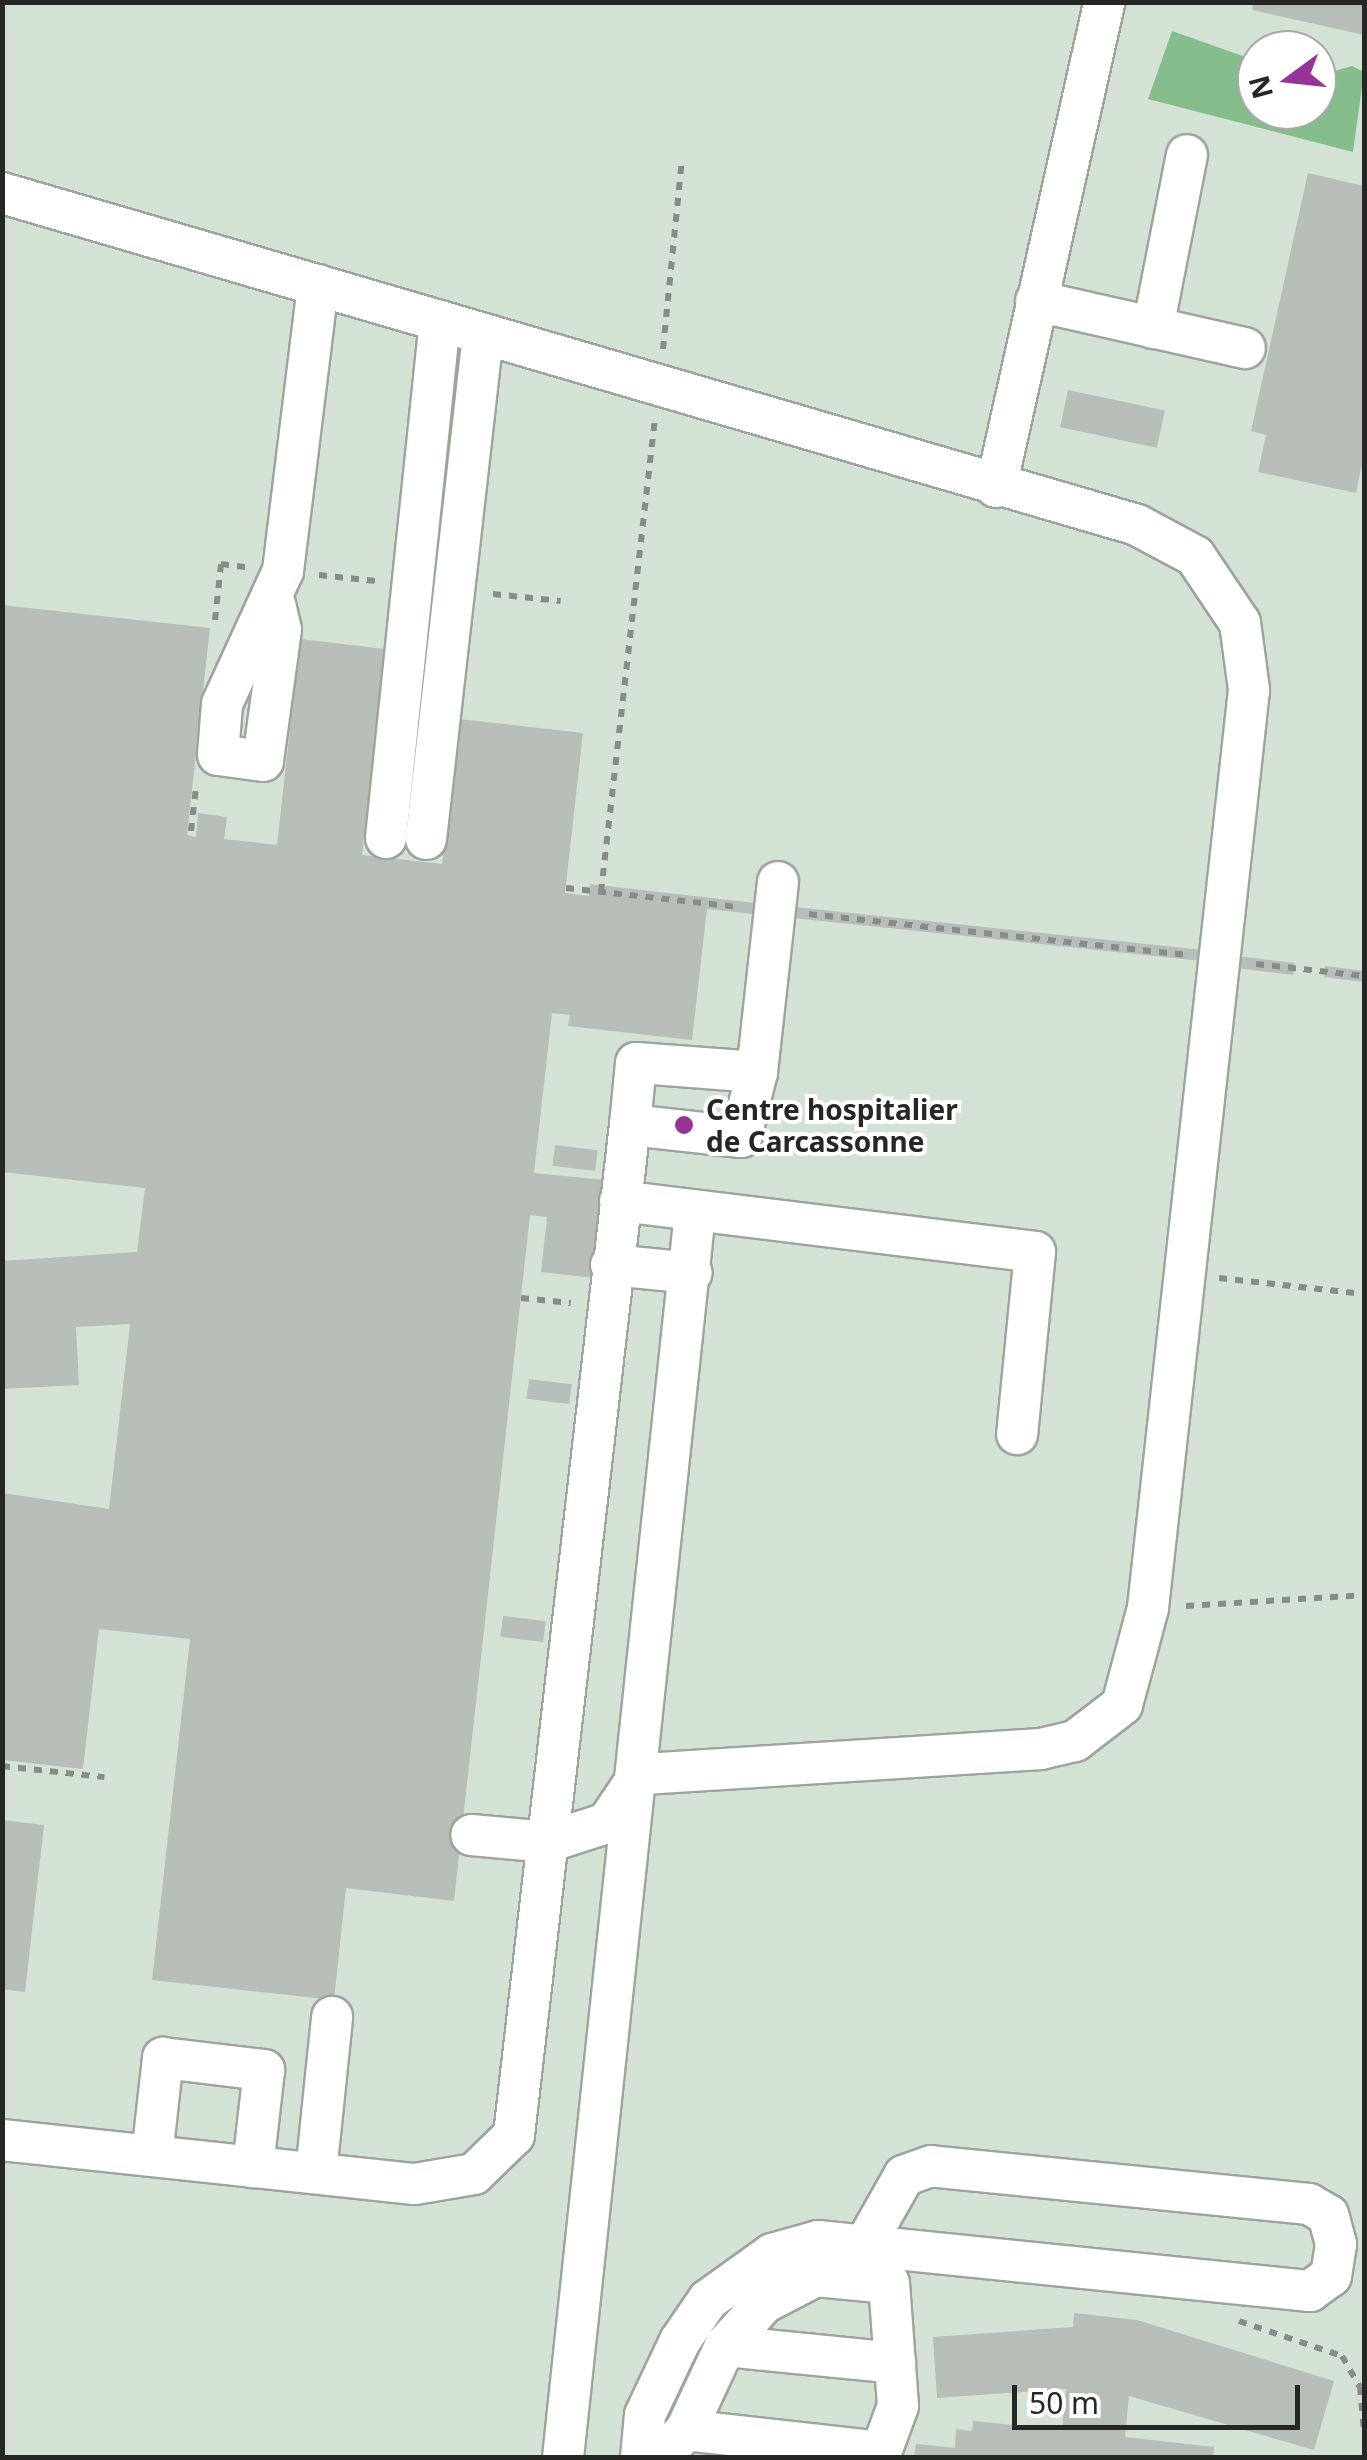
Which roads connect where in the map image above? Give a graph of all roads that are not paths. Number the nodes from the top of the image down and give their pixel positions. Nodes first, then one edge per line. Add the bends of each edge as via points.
1 (1104, 2) edge
2 (1187, 155) dead end
3 (2, 193) edge
4 (318, 285) junction
5 (1036, 302) junction
6 (440, 321) junction
7 (1154, 328) junction
8 (483, 335) junction
9 (1246, 348) dead end
10 (996, 487) junction
11 (275, 604) dead end
12 (776, 897) road end
13 (757, 1072) junction
14 (630, 1125) junction
15 (620, 1200) junction
16 (696, 1212) junction
17 (611, 1265) junction
18 (692, 1272) junction
19 (1017, 1434) dead end
20 (640, 1774) junction
21 (472, 1836) dead end
22 (548, 1842) junction
23 (332, 2017) dead end
24 (2, 2140) edge
25 (152, 2156) junction
26 (253, 2167) junction
27 (316, 2173) junction
28 (865, 2246) junction
29 (725, 2346) junction
30 (895, 2363) junction
31 (673, 2444) edge
32 (562, 2458) edge
33 (641, 2458) edge

1 - 5 street
2 - 7 street
3 - 4 street
4 - 6 street
4 - 11 street
5 - 7 street
5 - 10 street
6 - 8 street
6 - 8 street via 406,838
7 - 9 street
8 - 10 street
10 - 20 street via 1169,540 1210,572 1240,623 1249,690 1148,1608 1122,1705 1075,1741
12 - 13 street
13 - 14 street via 741,1137
13 - 14 street via 636,1063
14 - 15 street
15 - 16 street
15 - 17 street
16 - 18 street
16 - 19 street via 1035,1252
17 - 18 street
17 - 22 street
18 - 20 street
20 - 22 street via 607,1823
20 - 32 street
21 - 22 street
22 - 27 street via 524,2090 500,2156 444,2182
23 - 27 street
24 - 25 street
25 - 26 street
25 - 26 street via 163,2058 264,2070
26 - 27 street
28 - 28 street via 1310,2292 1331,2276 1328,2215 1310,2204 931,2166 904,2176
28 - 33 street via 818,2240 772,2254 708,2300 645,2416
29 - 30 street
29 - 30 street via 764,2302 816,2276 890,2284
29 - 31 street
30 - 31 street via 898,2406 881,2452

